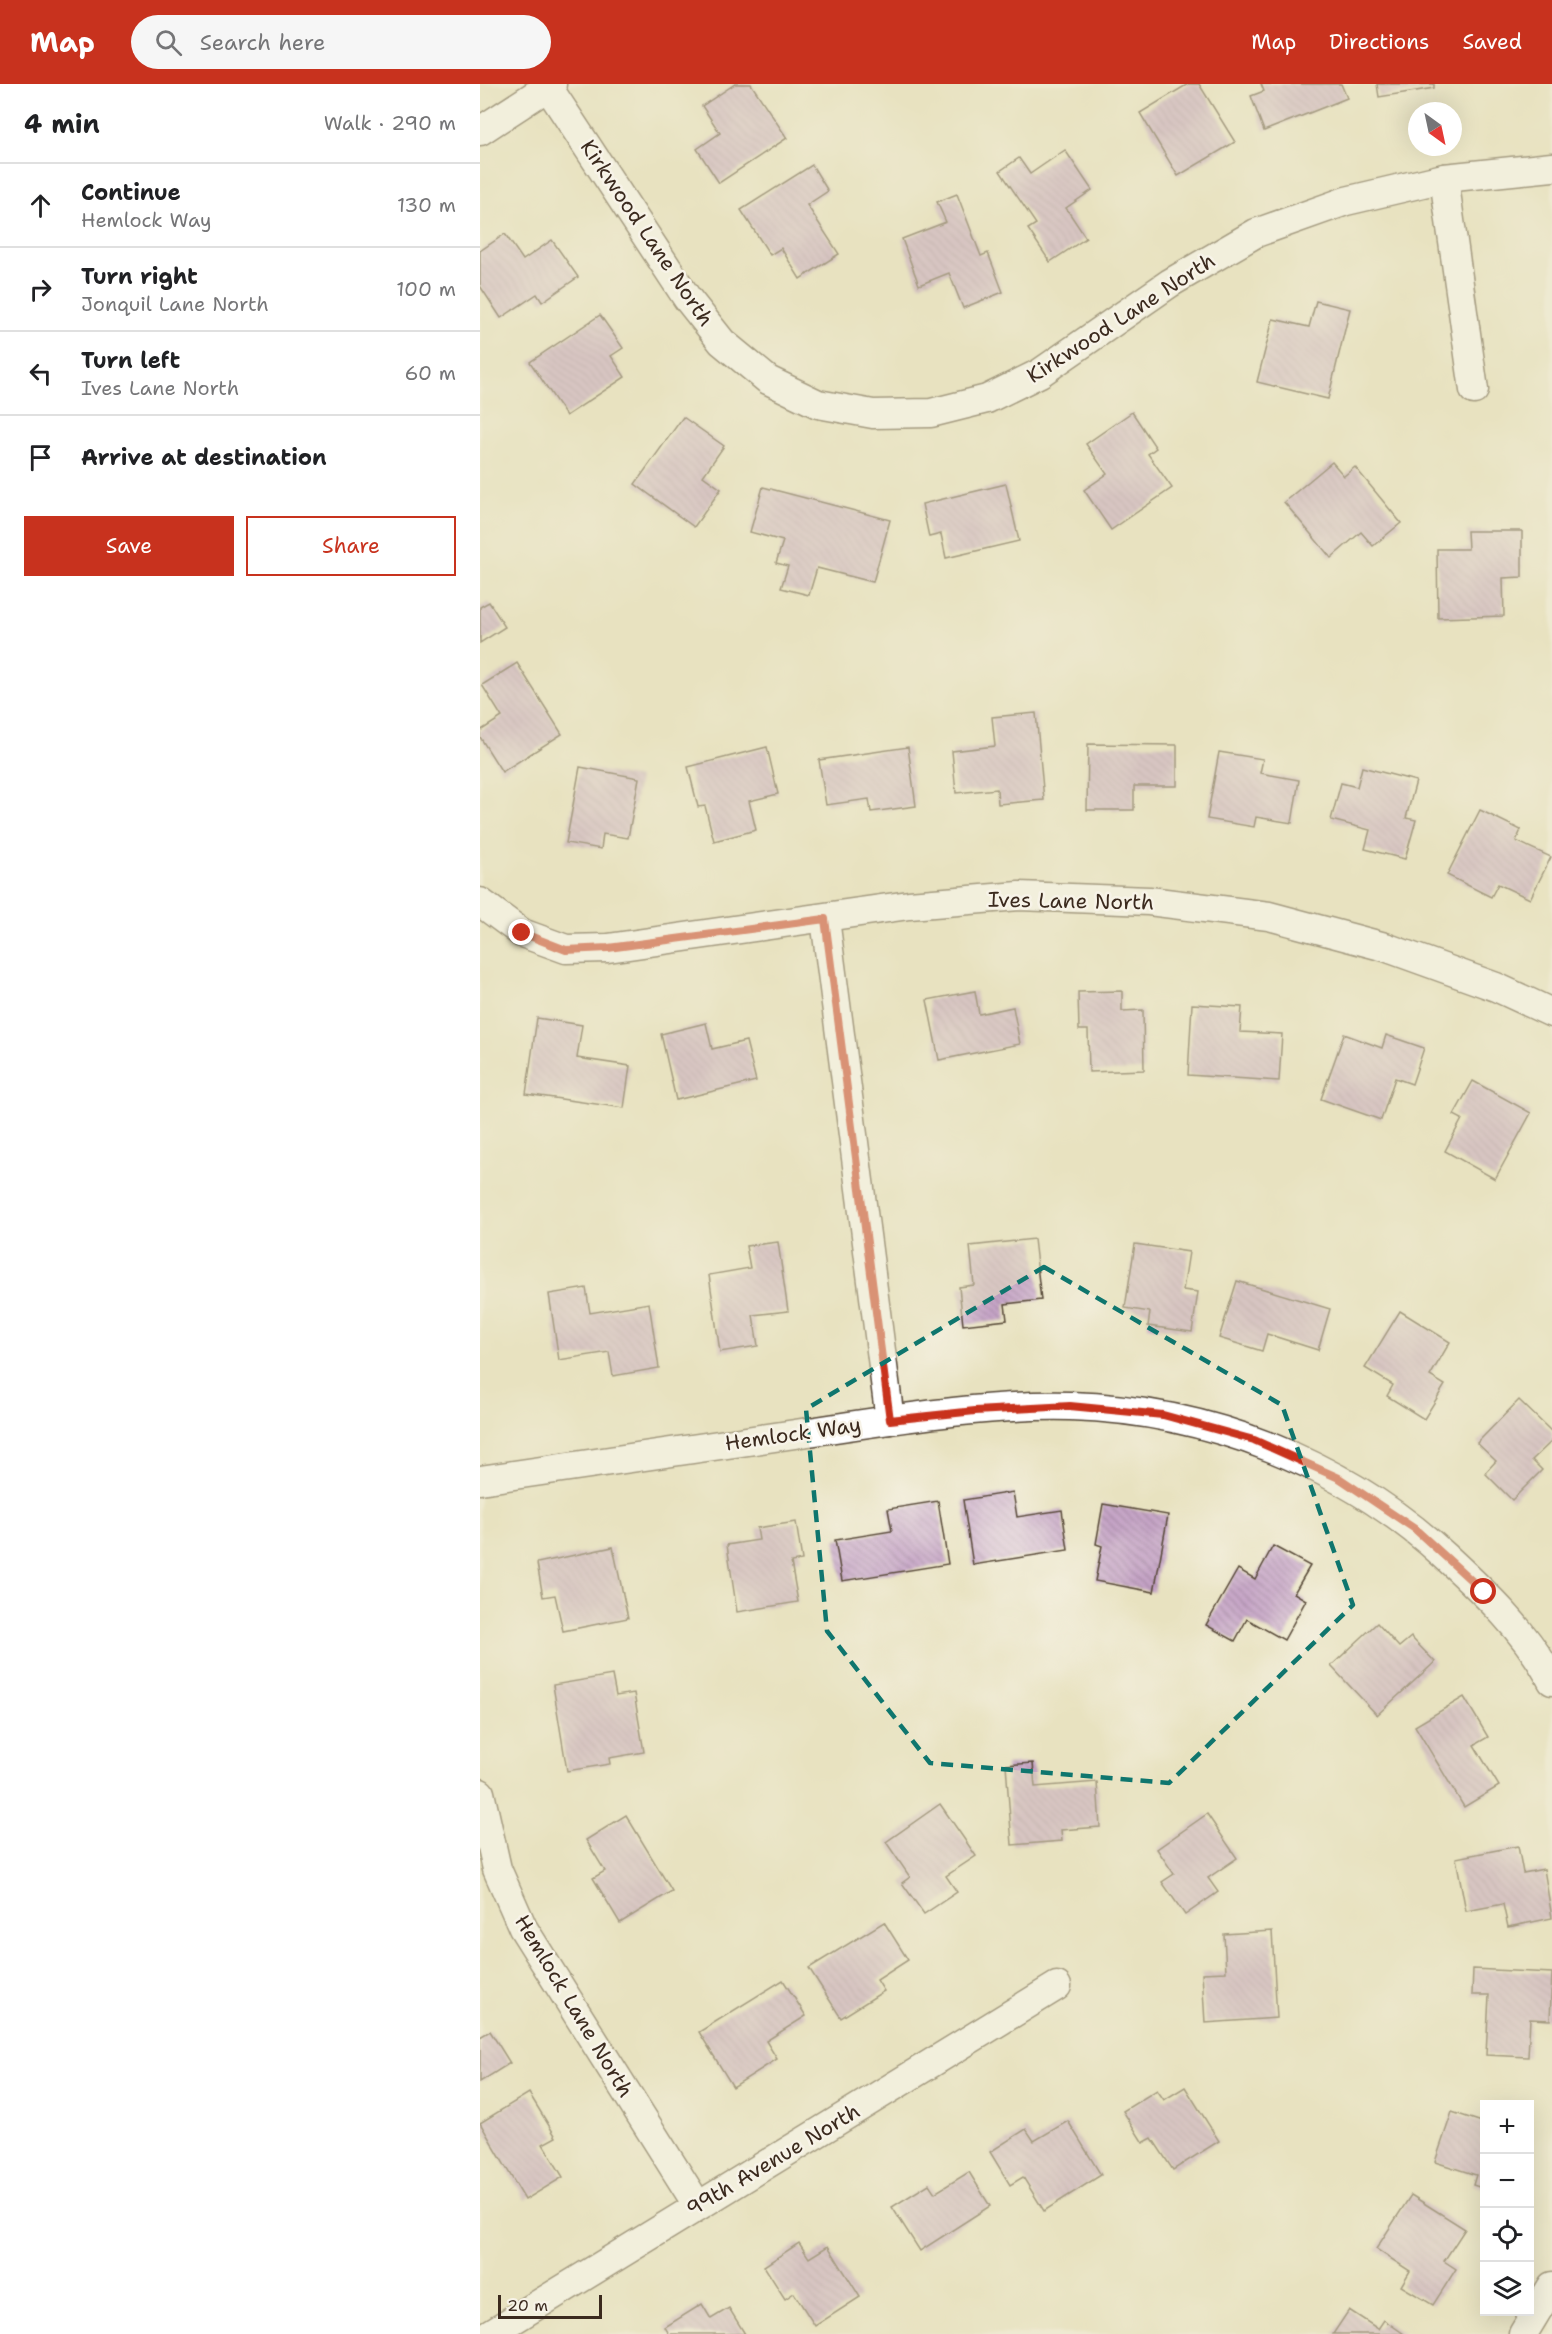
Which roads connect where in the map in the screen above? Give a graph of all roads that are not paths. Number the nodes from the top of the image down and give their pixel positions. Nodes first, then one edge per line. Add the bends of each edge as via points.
1 (550, 85) edge
2 (480, 131) edge
3 (1552, 167) edge
4 (1444, 178) junction
5 (1474, 390) dead end
6 (480, 902) edge
7 (825, 919) junction
8 (1552, 1014) edge
9 (890, 1420) junction
10 (480, 1480) edge
11 (1552, 1681) edge
12 (480, 1793) edge
13 (1057, 1986) dead end
14 (698, 2206) junction
15 (1552, 2286) edge
16 (490, 2334) edge
17 (1523, 2334) edge

1 - 2 street
1 - 4 street, Kirkwood Lane North via 687,298 722,342 768,380 818,404 873,414 931,413 987,399 1040,373 1170,284 1256,233 1346,201
3 - 4 street, Kirkwood Lane North
4 - 5 street
6 - 7 street, Ives Lane North via 522,933 566,950 608,948
7 - 8 street, Ives Lane North via 909,905 1019,896 1149,901 1269,916 1385,947 1496,987
7 - 9 street
9 - 10 street, Hemlock Way
9 - 11 street, Hemlock Way via 1070,1406 1163,1415 1254,1440 1339,1478 1415,1529 1484,1592
12 - 14 street, Hemlock Lane North via 497,1869 523,1928
13 - 14 street, 99th Avenue North
14 - 16 street, 99th Avenue North
15 - 17 street

